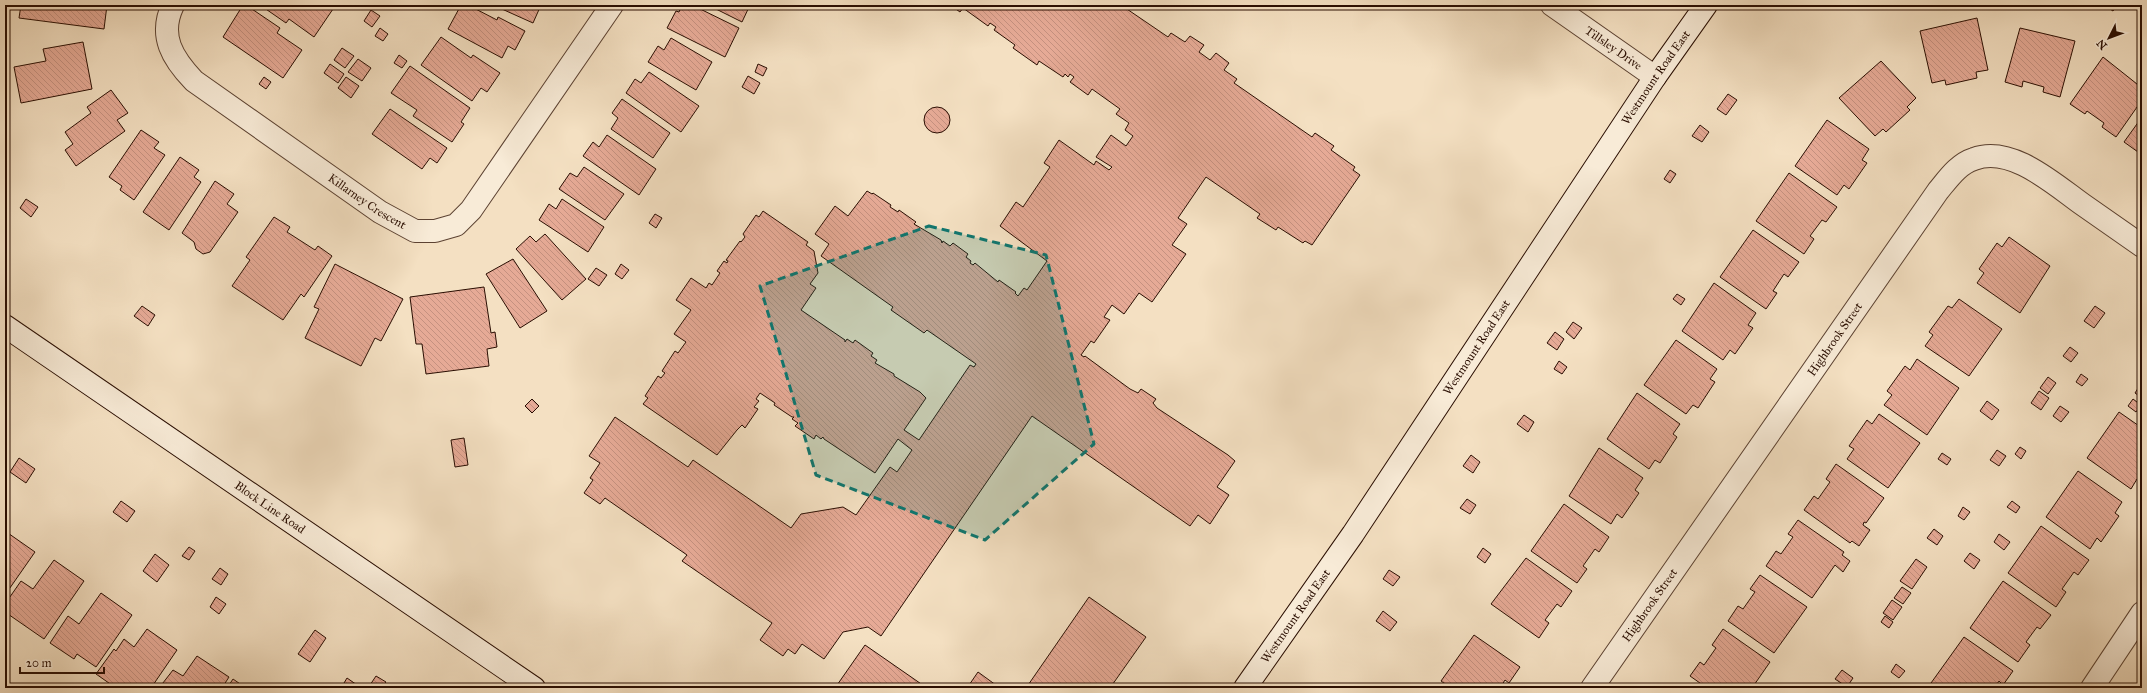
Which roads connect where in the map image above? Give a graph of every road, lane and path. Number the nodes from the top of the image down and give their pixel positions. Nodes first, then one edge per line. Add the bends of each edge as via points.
1 (173, 5) edge
2 (612, 5) edge
3 (1552, 5) edge
4 (1706, 5) edge
5 (1655, 77) junction
6 (2142, 246) edge
7 (5, 326) edge
8 (2142, 613) edge
9 (534, 688) edge
10 (1245, 688) edge
11 (1592, 688) edge
12 (2092, 688) edge

1 - 2 street, Killarney Crescent via 167,27 169,44 177,64 194,81 380,212 415,231 435,231 456,225 471,210
3 - 5 street, Tillsley Drive
4 - 5 street, Westmount Road East
5 - 10 street, Westmount Road East via 1353,534
6 - 11 street, Highbrook Street via 2033,169 2011,160 1991,156 1974,159 1958,168 1938,191
7 - 9 street, Block Line Road
8 - 12 street

